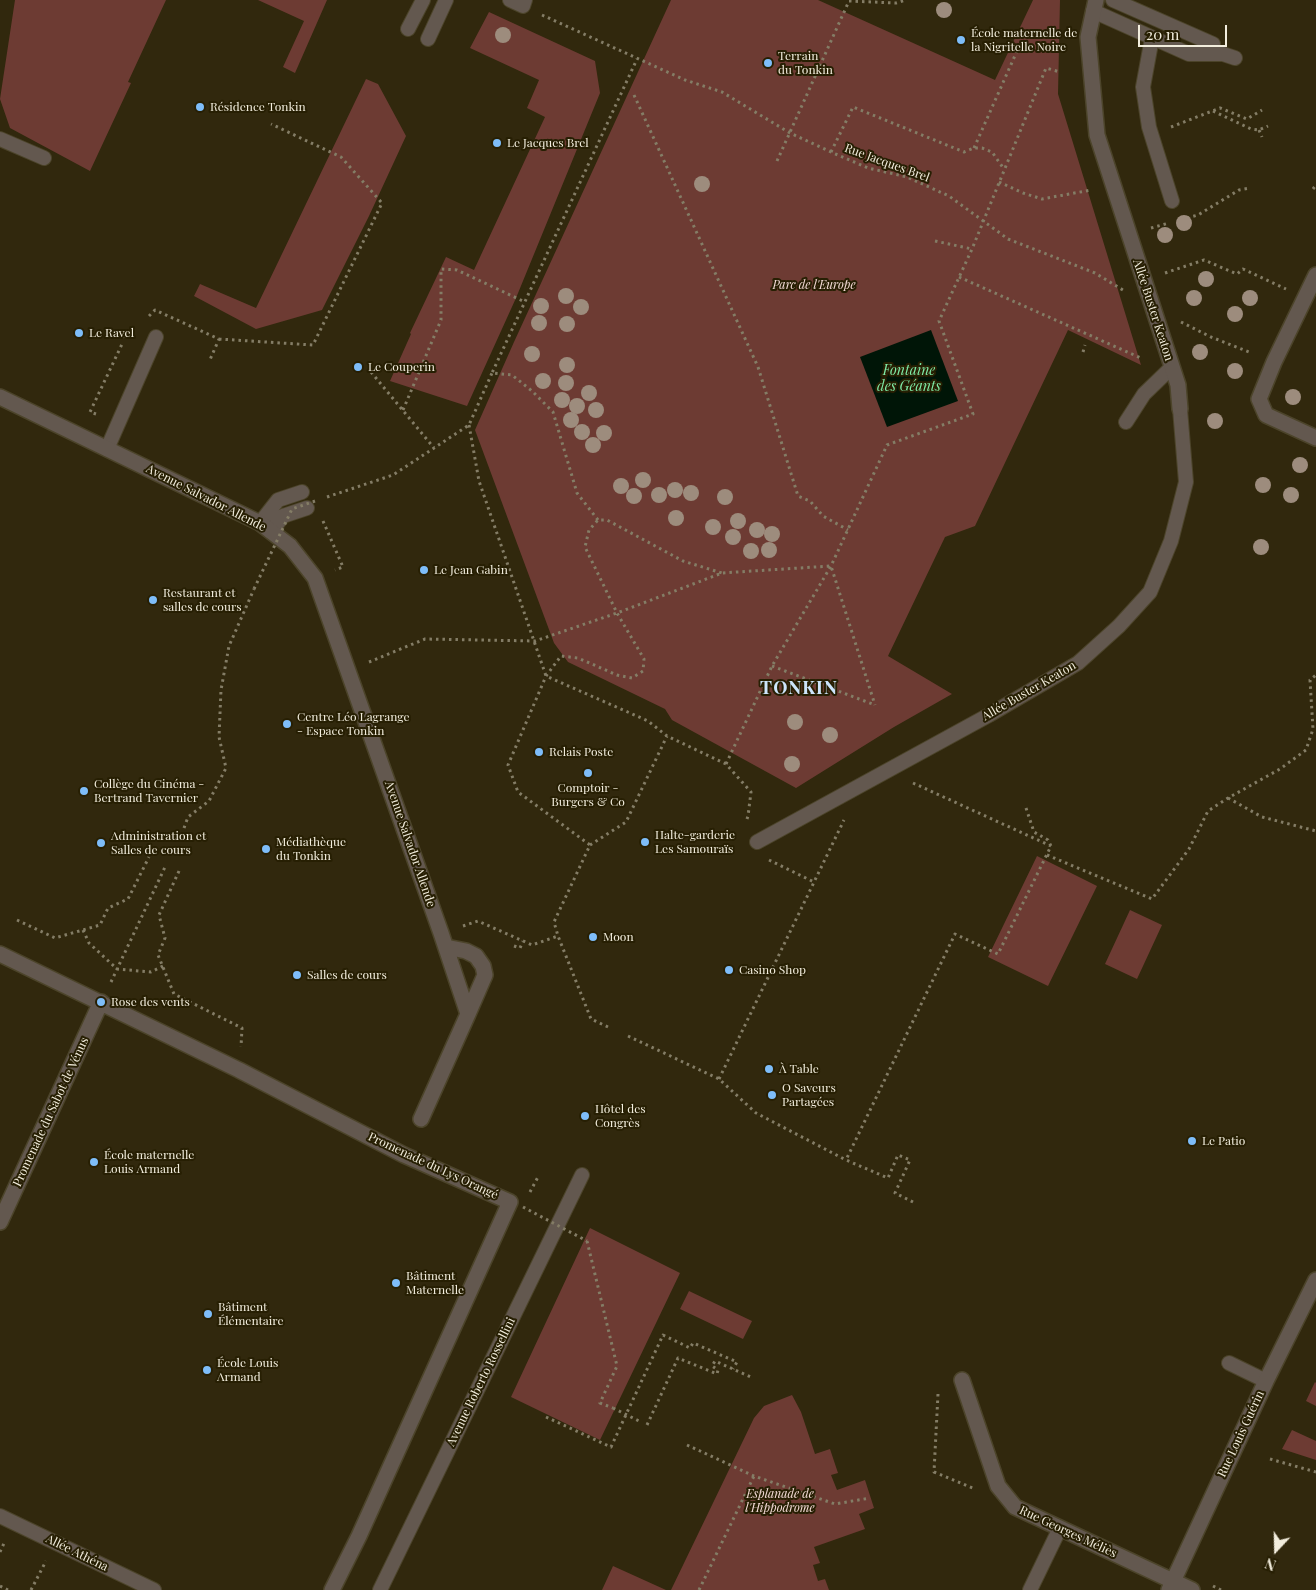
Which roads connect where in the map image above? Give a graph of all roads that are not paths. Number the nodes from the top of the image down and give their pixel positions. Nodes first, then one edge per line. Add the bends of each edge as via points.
1 (423, 0) edge
2 (446, 0) edge
3 (1113, 0) edge
4 (1094, 6) edge
5 (408, 29) dead end
6 (1152, 38) junction
7 (428, 39) dead end
8 (1213, 44) dead end
9 (1234, 58) dead end
10 (0, 139) edge
11 (44, 158) dead end
12 (1172, 201) dead end
13 (1316, 274) edge
14 (156, 337) dead end
15 (1172, 367) junction
16 (0, 397) edge
17 (1180, 409) joint
18 (1126, 422) dead end
19 (1316, 438) edge
20 (107, 449) junction
21 (302, 492) dead end
22 (313, 506) road end
23 (266, 527) junction
24 (757, 842) dead end
25 (446, 947) junction
26 (0, 954) edge
27 (101, 1002) junction
28 (468, 1014) junction
29 (421, 1120) dead end
30 (582, 1175) dead end
31 (0, 1222) edge
32 (1316, 1280) edge
33 (1229, 1363) dead end
34 (962, 1380) dead end
35 (1266, 1381) junction
36 (0, 1516) edge
37 (1060, 1528) junction
38 (1171, 1586) edge
39 (154, 1590) edge
40 (332, 1590) edge
41 (380, 1590) edge
42 (1030, 1590) edge
43 (1192, 1590) edge

1 - 5 lane
2 - 7 lane
3 - 8 lane
4 - 6 lane
4 - 15 street, Allée Buster Keaton via 1088,37 1097,135
6 - 9 lane via 1189,54 1223,54
6 - 12 lane via 1143,87 1149,127
10 - 11 lane
13 - 19 street via 1259,399 1266,415
14 - 20 lane
15 - 17 street, Allée Buster Keaton via 1178,385
15 - 18 lane via 1144,394
16 - 20 street, Avenue Salvador Allende
17 - 24 lane, Allée Buster Keaton via 1186,482 1171,541 1150,592 1119,626 1078,663
20 - 23 street, Avenue Salvador Allende
21 - 23 lane via 278,500
22 - 23 lane via 283,516
23 - 25 street, Avenue Salvador Allende via 290,546 315,578
25 - 28 street, Avenue Salvador Allende
25 - 28 street via 476,956 483,966 485,975
26 - 27 street, Promenade du Lys Orangé
27 - 31 street, Promenade du Sabot de Vénus
27 - 40 street, Promenade du Lys Orangé via 404,1155 510,1202
28 - 29 street
30 - 41 lane, Avenue Roberto Rossellini
32 - 35 street, Rue Louis Guérin
33 - 35 lane
34 - 37 street, Rue Georges Méliès via 998,1486 1015,1507
35 - 38 street, Rue Louis Guérin
36 - 39 lane, Allée Athéna
37 - 38 street, Rue Georges Méliès
37 - 42 lane
38 - 43 street, Rue Georges Méliès

